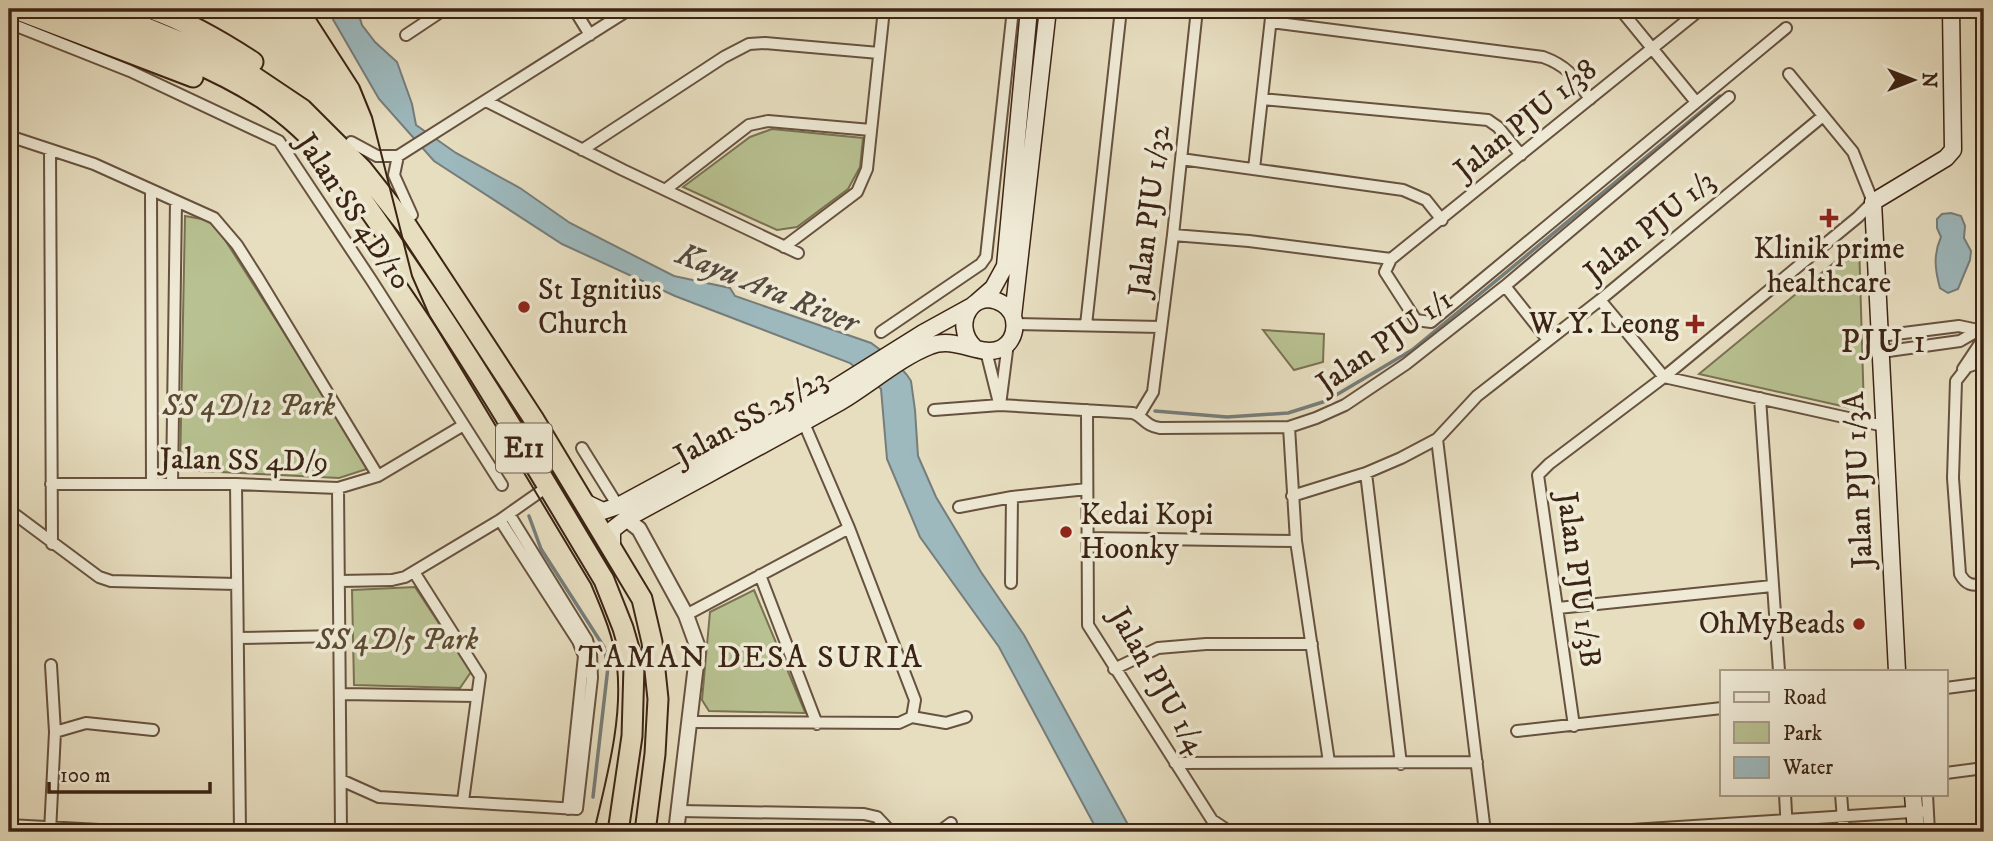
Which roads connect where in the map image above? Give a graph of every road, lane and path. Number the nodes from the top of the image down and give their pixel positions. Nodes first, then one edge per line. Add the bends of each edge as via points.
1 (15, 9) edge
2 (58, 9) edge
3 (100, 9) edge
4 (445, 9) edge
5 (574, 9) edge
6 (630, 9) edge
7 (884, 9) edge
8 (1013, 9) edge
9 (1029, 9) edge
10 (1048, 9) edge
11 (1121, 9) edge
12 (1197, 9) edge
13 (1272, 9) edge
14 (1639, 9) edge
15 (1702, 9) edge
16 (1951, 9) edge
17 (1624, 13) edge
18 (1271, 22) junction
19 (9, 23) edge
20 (143, 24) edge
21 (1786, 28) dead end
22 (406, 35) dead end
23 (590, 35) junction
24 (1654, 49) junction
25 (879, 52) junction
26 (1788, 74) dead end
27 (1729, 97) dead end
28 (1262, 99) junction
29 (1590, 99) junction
30 (486, 100) junction
31 (1696, 102) junction
32 (284, 115) junction
33 (1823, 116) junction
34 (871, 130) junction
35 (9, 136) edge
36 (351, 142) junction
37 (50, 150) junction
38 (582, 150) junction
39 (401, 154) junction
40 (1521, 155) junction
41 (1181, 159) junction
42 (1254, 169) junction
43 (665, 190) junction
44 (151, 191) junction
45 (176, 201) junction
46 (1873, 202) junction
47 (412, 215) junction
48 (1442, 219) junction
49 (1173, 235) junction
50 (784, 247) junction
51 (798, 253) dead end
52 (1391, 259) junction
53 (1385, 272) joint
54 (1505, 286) junction
55 (1600, 300) junction
56 (974, 304) junction
57 (1014, 320) junction
58 (1086, 325) junction
59 (1160, 327) junction
60 (880, 332) dead end
61 (1982, 334) edge
62 (1547, 339) junction
63 (1008, 343) junction
64 (1880, 344) junction
65 (915, 347) junction
66 (980, 349) junction
67 (1984, 361) edge
68 (1962, 372) junction
69 (1664, 377) junction
70 (513, 387) junction
71 (834, 397) junction
72 (1760, 398) junction
73 (809, 403) junction
74 (1000, 405) junction
75 (934, 410) dead end
76 (1087, 410) junction
77 (1139, 415) junction
78 (803, 421) junction
79 (462, 426) junction
80 (1884, 426) junction
81 (1289, 427) junction
82 (1437, 439) junction
83 (582, 447) dead end
84 (1366, 472) junction
85 (378, 476) junction
86 (51, 484) junction
87 (152, 484) junction
88 (172, 484) junction
89 (236, 484) junction
90 (502, 485) dead end
91 (547, 487) junction
92 (338, 488) junction
93 (1087, 489) junction
94 (1292, 496) junction
95 (1012, 497) junction
96 (582, 501) junction
97 (959, 507) dead end
98 (9, 510) edge
99 (622, 512) junction
100 (505, 517) junction
101 (849, 528) junction
102 (1087, 538) junction
103 (1296, 541) junction
104 (52, 544) junction
105 (612, 548) junction
106 (414, 572) junction
107 (760, 575) junction
108 (340, 581) junction
109 (1011, 583) dead end
110 (237, 584) junction
111 (1984, 584) edge
112 (1772, 586) junction
113 (1558, 608) junction
114 (686, 615) junction
115 (340, 636) junction
116 (238, 638) junction
117 (1312, 644) junction
118 (51, 665) dead end
119 (1114, 669) junction
120 (1779, 670) edge
121 (1897, 670) edge
122 (1984, 683) edge
123 (1948, 688) edge
124 (340, 694) junction
125 (476, 696) junction
126 (1720, 708) edge
127 (912, 717) junction
128 (966, 717) dead end
129 (690, 722) junction
130 (817, 724) junction
131 (1574, 726) junction
132 (153, 730) dead end
133 (55, 732) junction
134 (1517, 732) dead end
135 (1329, 762) junction
136 (1477, 762) junction
137 (1175, 763) junction
138 (1401, 764) junction
139 (1984, 768) edge
140 (1948, 773) edge
141 (341, 780) junction
142 (1785, 796) edge
143 (1841, 796) edge
144 (1904, 796) edge
145 (1913, 796) edge
146 (1926, 796) edge
147 (463, 801) junction
148 (679, 811) junction
149 (1915, 811) junction
150 (1843, 817) junction
151 (951, 824) dead end
152 (9, 825) edge
153 (1786, 827) edge
154 (50, 830) edge
155 (135, 832) edge
156 (240, 832) edge
157 (341, 832) edge
158 (618, 832) edge
159 (645, 832) edge
160 (676, 832) edge
161 (891, 832) edge
162 (940, 832) edge
163 (1230, 832) edge
164 (1485, 832) edge
165 (1600, 832) edge
166 (1844, 832) edge
167 (1906, 832) edge
168 (1916, 832) edge
169 (1928, 832) edge

1 - 32 highway via 222,88 265,113
2 - 20 highway, E11
3 - 20 highway, E11
4 - 22 street
5 - 23 street
6 - 23 street
7 - 25 street
8 - 60 street via 986,257
9 - 56 main road via 1004,267 993,288
10 - 57 main road
11 - 58 street
12 - 41 street, Jalan PJU 1/32
13 - 18 street
14 - 17 street
15 - 24 street, Jalan PJU 1/38
16 - 46 main road via 1953,150 1946,159
17 - 24 street
18 - 28 street
18 - 29 street via 1543,57 1569,71
19 - 79 street, Jalan SS 4D/10 via 130,71 279,141
20 - 32 highway, E11
20 - 36 highway via 175,17 228,45 302,97
20 - 70 highway, E11 via 235,64 302,109 362,169 407,226
21 - 31 street, Jalan PJU 1/1
23 - 30 street
24 - 29 street, Jalan PJU 1/38
24 - 31 street
25 - 34 street
25 - 38 street via 749,44
26 - 33 street
27 - 54 street, Jalan PJU 1/1
28 - 40 street via 1488,120
28 - 42 street
29 - 40 street, Jalan PJU 1/38
30 - 38 street
30 - 39 street
31 - 53 street, Jalan PJU 1/1 via 1431,323 1416,320
32 - 91 highway, E11 via 346,176 442,316
33 - 46 street via 1853,152
33 - 55 street, Jalan PJU 1/3
34 - 43 street via 768,121 749,125
34 - 50 street via 867,169 857,192
35 - 37 street
36 - 39 street via 377,156
36 - 47 highway
37 - 44 street via 94,164
37 - 86 street
38 - 43 street
39 - 47 street via 394,174
40 - 48 street, Jalan PJU 1/38
41 - 42 street
41 - 49 street, Jalan PJU 1/32
42 - 48 street via 1403,190 1426,200
43 - 50 street
44 - 45 street
44 - 87 street
45 - 85 street via 214,218 237,245
45 - 88 street
46 - 64 main road, Jalan PJU 1/3A
46 - 69 street
47 - 70 highway
48 - 52 street, Jalan PJU 1/38
49 - 52 street
49 - 59 street, Jalan PJU 1/32
50 - 51 street
52 - 53 street, Jalan PJU 1/38
54 - 62 street
54 - 81 street, Jalan PJU 1/1 via 1406,364 1345,405
55 - 62 street, Jalan PJU 1/3
55 - 69 street
56 - 57 main road via 1002,303
56 - 65 main road, Jalan SS 25/23
56 - 66 main road via 963,327
57 - 58 street
57 - 63 main road
58 - 59 street
59 - 77 street, Jalan PJU 1/32 via 1153,392
61 - 64 street via 1960,341
61 - 64 street via 1959,326
61 - 68 street
62 - 82 street, Jalan PJU 1/3 via 1477,396
63 - 66 main road via 994,351
63 - 74 street
64 - 80 main road, Jalan PJU 1/3A
65 - 66 main road, Jalan SS 25/23 via 949,342
65 - 71 main road, Jalan SS 25/23
66 - 74 street
67 - 68 street
68 - 111 street via 1956,381 1954,478 1959,574 1965,583
69 - 72 street
69 - 113 street, Jalan PJU 1/3B via 1538,475
70 - 96 highway, E11
71 - 73 main road, Jalan SS 25/23
71 - 78 main road, Jalan SS 25/23
72 - 80 street
72 - 112 street
73 - 78 main road
73 - 99 main road, Jalan SS 25/23
74 - 75 street, Jalan PJU 1/1
74 - 76 street, Jalan PJU 1/1
76 - 77 street, Jalan PJU 1/1
76 - 93 street, Jalan PJU 1/4
77 - 81 street, Jalan PJU 1/1 via 1149,426 1160,428
78 - 99 main road, Jalan SS 25/23
78 - 101 street
79 - 85 street, Jalan SS 4D/9
79 - 90 street, Jalan SS 4D/10
80 - 121 main road, Jalan PJU 1/3A
81 - 94 street
82 - 84 street, Jalan PJU 1/3
82 - 136 street
83 - 99 street
84 - 94 street, Jalan PJU 1/3
84 - 138 street
85 - 92 street, Jalan SS 4D/9
86 - 87 street, Jalan SS 4D/9
86 - 104 street
87 - 88 street, Jalan SS 4D/9
88 - 89 street, Jalan SS 4D/9
89 - 92 street, Jalan SS 4D/9
89 - 110 street
91 - 100 street
91 - 158 highway, E11 via 604,580 634,666 632,736
92 - 108 street
93 - 95 street
93 - 102 street, Jalan PJU 1/4
94 - 103 street
95 - 97 street
95 - 109 street
96 - 99 main road via 603,511
96 - 105 highway, E11
98 - 104 street
99 - 105 main road via 612,530
99 - 114 street via 639,529
100 - 106 street
100 - 147 street via 584,656 572,809
101 - 107 street
101 - 127 street via 915,700
102 - 103 street
102 - 119 street, Jalan PJU 1/4 via 1088,625
103 - 117 street
104 - 110 street via 111,581
105 - 159 highway, E11 via 642,599 652,642 658,699
106 - 108 street via 392,580
106 - 125 street via 480,676
107 - 114 street
107 - 130 street
108 - 115 street
110 - 116 street
112 - 113 street
112 - 120 street
113 - 131 street, Jalan PJU 1/3B
114 - 129 street via 698,648
115 - 116 street
115 - 124 street
116 - 156 street
117 - 119 street via 1158,648
117 - 135 street
118 - 133 street
119 - 137 street, Jalan PJU 1/4
122 - 123 street
124 - 125 street
124 - 141 street
125 - 147 street
126 - 131 street
127 - 128 street via 946,723
127 - 130 street via 899,723
129 - 130 street
129 - 148 street
131 - 134 street
132 - 133 street via 86,723
133 - 154 street
135 - 137 street
135 - 138 street
136 - 138 street
136 - 164 street
137 - 163 street, Jalan PJU 1/4 via 1212,820
139 - 140 street
141 - 147 street via 379,797
141 - 157 street
142 - 153 street
143 - 150 street
144 - 149 main road
145 - 149 main road
146 - 149 street
148 - 160 street
148 - 161 street via 864,814 877,817
149 - 150 street
149 - 167 main road
149 - 168 main road
149 - 169 street
150 - 153 street
150 - 166 street
151 - 162 street
152 - 154 street
153 - 165 street
154 - 155 street

